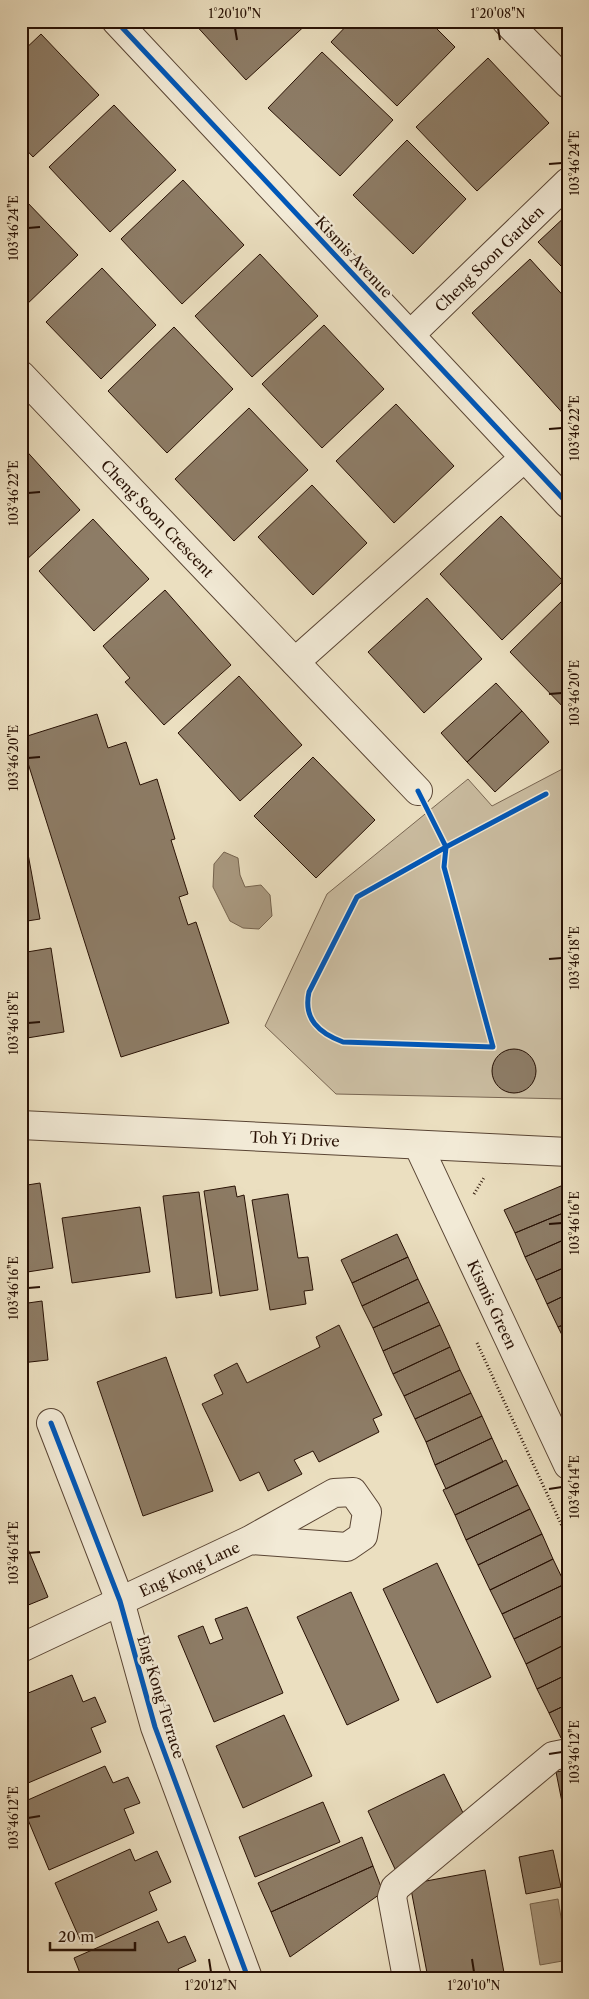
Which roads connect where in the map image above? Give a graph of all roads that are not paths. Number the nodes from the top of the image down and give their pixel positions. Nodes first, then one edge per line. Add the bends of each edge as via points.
1 (506, 21) edge
2 (122, 23) edge
3 (568, 84) edge
4 (568, 182) edge
5 (410, 335) junction
6 (21, 374) edge
7 (524, 458) junction
8 (568, 504) edge
9 (295, 662) junction
10 (418, 791) dead end
11 (21, 1125) edge
12 (418, 1145) junction
13 (568, 1152) edge
14 (51, 1423) dead end
15 (568, 1465) edge
16 (250, 1540) dead end
17 (120, 1601) junction
18 (21, 1648) edge
19 (568, 1753) edge
20 (248, 1978) edge
21 (407, 1978) edge

1 - 3 street
2 - 5 street, Kismis Avenue
4 - 5 street, Cheng Soon Garden
5 - 7 street, Kismis Avenue
6 - 9 street, Cheng Soon Crescent
7 - 8 street, Kismis Avenue
7 - 9 street
9 - 10 street, Cheng Soon Crescent
11 - 12 street, Toh Yi Drive
12 - 13 street, Toh Yi Drive
12 - 15 street, Kismis Green
14 - 17 street, Eng Kong Terrace
16 - 17 street, Eng Kong Lane
17 - 18 street, Eng Kong Lane
17 - 20 street, Eng Kong Terrace via 155,1728
19 - 21 street via 553,1756 395,1888 392,1897

